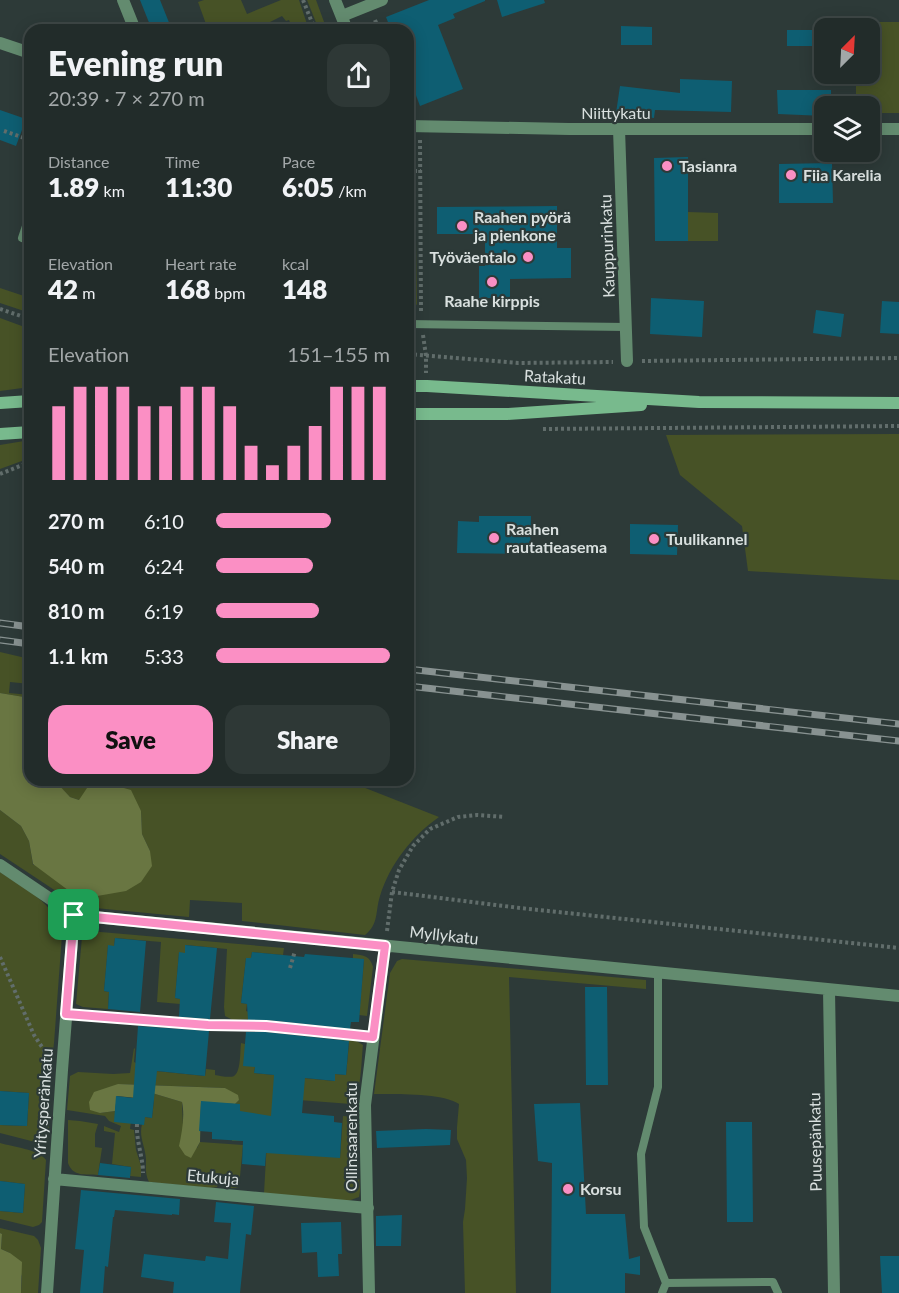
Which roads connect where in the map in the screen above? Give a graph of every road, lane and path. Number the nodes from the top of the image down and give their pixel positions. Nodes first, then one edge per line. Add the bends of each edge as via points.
1 (123, 0) edge
2 (303, 0) edge
3 (335, 0) edge
4 (382, 0) edge
5 (342, 16) junction
6 (133, 24) edge
7 (313, 24) edge
8 (345, 24) edge
9 (0, 43) edge
10 (24, 51) edge
11 (414, 126) edge
12 (414, 128) edge
13 (619, 129) junction
14 (814, 129) edge
15 (880, 129) edge
16 (899, 129) edge
17 (4, 131) dead end
18 (24, 138) edge
19 (414, 171) edge
20 (421, 171) junction
21 (0, 309) edge
22 (24, 317) edge
23 (422, 323) junction
24 (414, 324) edge
25 (626, 327) junction
26 (414, 355) edge
27 (426, 356) junction
28 (899, 358) edge
29 (627, 362) junction
30 (414, 386) edge
31 (427, 386) junction
32 (24, 402) edge
33 (699, 402) junction
34 (899, 403) edge
35 (0, 404) edge
36 (414, 414) edge
37 (899, 426) edge
38 (533, 429) dead end
39 (24, 432) edge
40 (0, 434) edge
41 (24, 464) edge
42 (0, 474) edge
43 (505, 817) dead end
44 (0, 865) edge
45 (392, 892) junction
46 (74, 915) junction
47 (385, 946) junction
48 (899, 948) edge
49 (0, 957) edge
50 (658, 973) junction
51 (829, 990) junction
52 (899, 996) edge
53 (66, 1014) junction
54 (373, 1037) junction
55 (62, 1070) junction
56 (137, 1124) dead end
57 (54, 1179) junction
58 (143, 1187) junction
59 (368, 1208) junction
60 (666, 1283) junction
61 (47, 1293) edge
62 (369, 1293) edge
63 (662, 1293) edge
64 (778, 1293) edge
65 (834, 1293) edge

1 - 6 street
2 - 7 path
3 - 5 street
4 - 5 street
5 - 8 street
9 - 10 street
11 - 13 street, Niittykatu
12 - 20 path via 421,144
13 - 14 street, Niittykatu
13 - 25 street, Kauppurinkatu
15 - 16 street
17 - 18 path
19 - 20 path
20 - 23 path
21 - 22 path
23 - 24 lane
23 - 25 lane
23 - 27 path
25 - 29 street, Kauppurinkatu
26 - 27 path
27 - 29 path via 518,363
27 - 31 path
28 - 29 path
30 - 31 main road, Ratakatu
31 - 33 main road, Ratakatu
32 - 35 main road
33 - 34 main road, Ratakatu
33 - 36 main road, Ratakatu via 507,414
37 - 38 path
39 - 40 main road
41 - 42 path
43 - 45 path via 458,818 430,829 413,846
44 - 46 street, Myllykatu
45 - 47 path
45 - 48 path
46 - 47 street, Myllykatu
46 - 53 street, Yritysperänkatu
47 - 50 street, Myllykatu
47 - 54 street, Ollinsaarenkatu
49 - 55 path via 34,1035
50 - 51 street, Myllykatu
50 - 60 lane via 658,1087 641,1154 644,1227
51 - 52 street, Myllykatu
51 - 65 street, Puusepänkatu
53 - 54 lane
53 - 55 street, Yritysperänkatu
54 - 59 street, Ollinsaarenkatu via 365,1105
55 - 57 street, Yritysperänkatu
56 - 58 path
57 - 58 street, Etukuja
57 - 61 street, Yritysperänkatu
58 - 59 street, Etukuja
59 - 62 street, Ollinsaarenkatu
60 - 63 lane
60 - 64 lane via 773,1282

